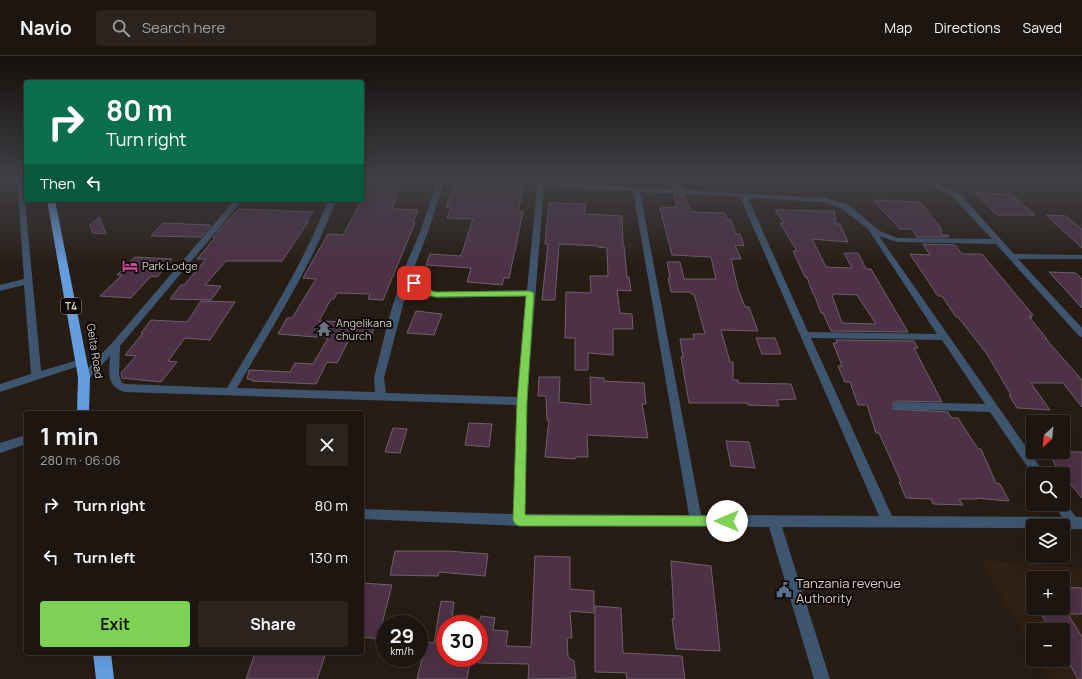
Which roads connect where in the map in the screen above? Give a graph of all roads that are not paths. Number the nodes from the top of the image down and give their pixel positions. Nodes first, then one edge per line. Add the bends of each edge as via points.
1 (22, 208) edge
2 (52, 208) edge
3 (232, 208) edge
4 (329, 208) edge
5 (431, 208) edge
6 (538, 208) edge
7 (639, 208) edge
8 (749, 208) edge
9 (846, 208) edge
10 (968, 208) edge
11 (869, 227) junction
12 (999, 242) junction
13 (1012, 256) junction
14 (1082, 257) edge
15 (408, 273) junction
16 (28, 281) junction
17 (0, 288) edge
18 (530, 293) junction
19 (1082, 334) edge
20 (805, 335) junction
21 (944, 337) junction
22 (115, 345) junction
23 (81, 362) junction
24 (36, 376) junction
25 (84, 377) junction
26 (0, 388) edge
27 (230, 391) junction
28 (381, 396) junction
29 (522, 401) junction
30 (898, 406) dead end
31 (994, 408) junction
32 (84, 411) edge
33 (24, 440) edge
34 (0, 448) edge
35 (1034, 467) edge
36 (1066, 511) edge
37 (364, 514) edge
38 (519, 520) junction
39 (696, 521) junction
40 (774, 522) junction
41 (888, 522) junction
42 (1077, 523) edge
43 (102, 655) edge
44 (105, 679) edge
45 (822, 679) edge

1 - 16 street
2 - 23 highway, Geita Road / T4
3 - 22 street
4 - 27 street via 321,230 293,283
5 - 15 street
6 - 18 street
7 - 39 street
8 - 20 street
9 - 11 street
10 - 12 street
11 - 12 street via 877,233 897,240
11 - 21 street
12 - 13 street
13 - 14 street
13 - 19 street
15 - 18 street via 420,289 436,295
15 - 28 street via 379,378
16 - 17 street
16 - 24 street
18 - 29 street
20 - 21 street
20 - 41 street
21 - 31 street
22 - 25 street
22 - 27 street via 114,375 121,387
23 - 24 street
23 - 25 highway, Geita Road / T4
24 - 26 street
25 - 32 highway, Geita Road / T4
27 - 28 street
28 - 29 street
29 - 38 street
30 - 31 street
31 - 35 street
33 - 34 street
36 - 42 street
37 - 38 street
38 - 39 street
39 - 40 street
40 - 41 street
40 - 45 street
41 - 42 street
43 - 44 highway

